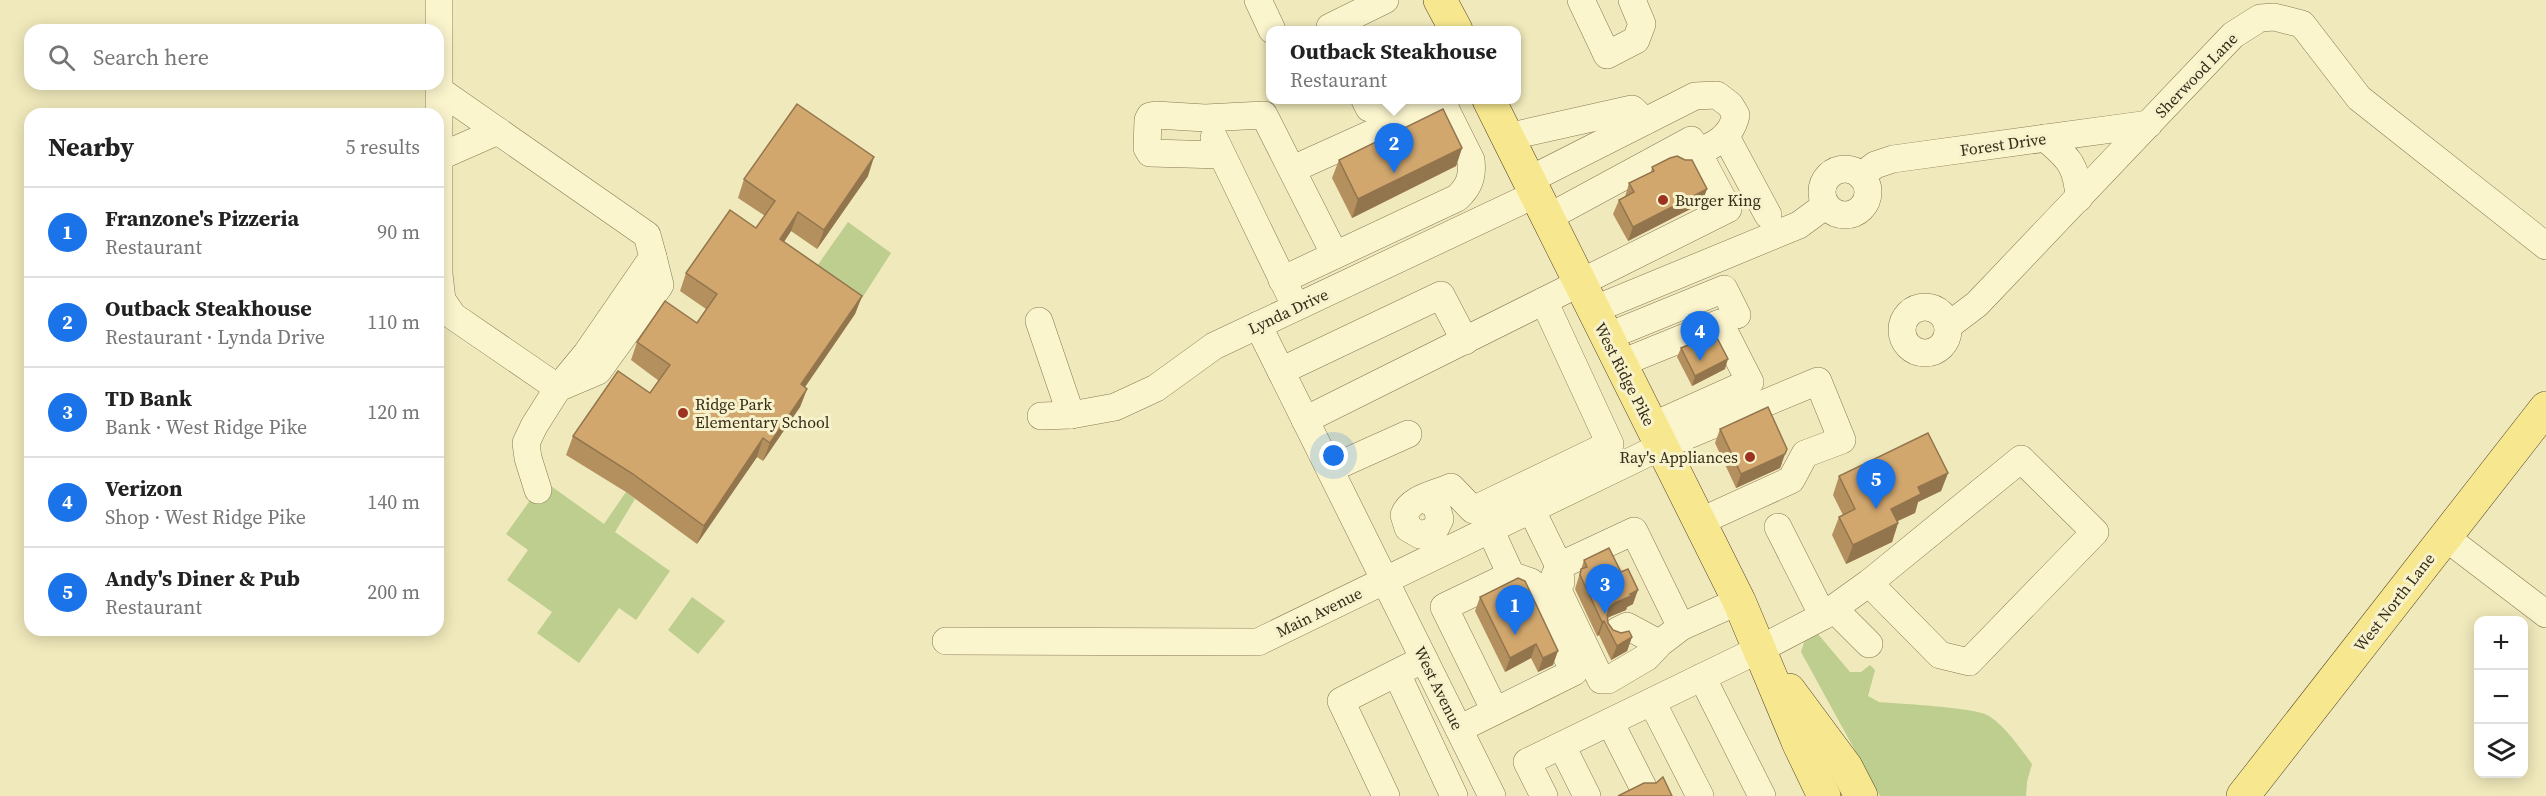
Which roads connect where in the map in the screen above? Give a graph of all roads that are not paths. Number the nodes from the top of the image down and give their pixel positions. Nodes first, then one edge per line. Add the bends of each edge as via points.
1 (439, 0) edge
2 (1258, 0) edge
3 (1385, 0) edge
4 (1581, 0) edge
5 (1632, 0) edge
6 (439, 24) edge
7 (1270, 26) edge
8 (1332, 26) edge
9 (439, 90) joint
10 (1434, 104) edge
11 (1445, 104) edge
12 (1491, 104) edge
13 (439, 108) edge
14 (1205, 117) junction
15 (1645, 121) junction
16 (2149, 124) junction
17 (498, 131) junction
18 (1507, 137) junction
19 (1726, 137) junction
20 (2045, 138) junction
21 (1697, 152) junction
22 (444, 155) edge
23 (1221, 155) junction
24 (1293, 169) junction
25 (1616, 180) junction
26 (1537, 197) junction
27 (2079, 198) junction
28 (1768, 215) dead end
29 (2546, 246) edge
30 (1335, 255) junction
31 (1282, 280) junction
32 (1544, 301) junction
33 (444, 303) edge
34 (1296, 307) junction
35 (1737, 315) dead end
36 (1039, 321) dead end
37 (1600, 324) junction
38 (1258, 325) junction
39 (1948, 326) dead end
40 (1465, 341) junction
41 (1281, 371) junction
42 (558, 388) junction
43 (2546, 408) edge
44 (1071, 415) junction
45 (1041, 416) dead end
46 (1305, 420) junction
47 (1408, 434) dead end
48 (1657, 436) junction
49 (1330, 469) junction
50 (1566, 479) junction
51 (538, 490) dead end
52 (1532, 509) junction
53 (1699, 522) junction
54 (1778, 527) dead end
55 (1490, 529) junction
56 (2445, 537) junction
57 (1426, 546) junction
58 (1560, 574) junction
59 (1511, 575) junction
60 (1386, 580) junction
61 (1869, 584) junction
62 (1739, 601) junction
63 (1828, 612) junction
64 (2546, 614) edge
65 (1665, 636) junction
66 (946, 640) dead end
67 (1869, 644) dead end
68 (1760, 649) junction
69 (1424, 658) junction
70 (1397, 674) junction
71 (1702, 677) junction
72 (1652, 702) junction
73 (1495, 711) junction
74 (1610, 722) junction
75 (1459, 729) junction
76 (1562, 746) junction
77 (1643, 787) edge
78 (1386, 796) edge
79 (1454, 796) edge
80 (1492, 796) edge
81 (1544, 796) edge
82 (1587, 796) edge
83 (1700, 796) edge
84 (1762, 796) edge
85 (1824, 796) edge
86 (1860, 796) edge
87 (2243, 796) edge

1 - 6 street
2 - 7 street
3 - 8 street
4 - 5 street via 1607,56 1636,40 1642,24
9 - 13 street
9 - 17 street
10 - 24 street
11 - 30 street via 1471,160 1472,171 1465,191
12 - 18 main road, West Ridge Pike
14 - 23 street
14 - 23 street via 1150,116 1147,148 1156,154
14 - 24 street via 1264,115
15 - 18 street via 1632,109
15 - 19 street via 1695,96 1711,93 1725,99 1736,115
15 - 26 street
16 - 20 street, Forest Drive
16 - 27 street, Sherwood Lane
16 - 29 street, Sherwood Lane via 2247,24 2260,18 2292,19 2302,24 2359,98
17 - 22 street
17 - 42 street via 647,235 653,257
18 - 26 main road, West Ridge Pike
19 - 21 street
19 - 28 street
20 - 27 street via 2073,167
20 - 37 street, Forest Drive via 1893,159 1875,165 1861,176 1868,190 1867,198 1855,213 1839,214 1826,205 1799,225
21 - 25 street via 1632,182
21 - 25 street via 1690,140
21 - 37 street via 1728,209
23 - 31 street
24 - 30 street
25 - 26 street
26 - 34 street, Lynda Drive
26 - 37 main road, West Ridge Pike
27 - 39 street, Sherwood Lane via 1977,303
30 - 31 street
31 - 34 street
32 - 37 street
32 - 40 street
32 - 50 street via 1610,444
33 - 42 street via 453,316
34 - 38 street, Lynda Drive
35 - 37 street via 1724,289
36 - 44 street
37 - 48 main road, West Ridge Pike
37 - 48 street via 1720,323 1750,382
38 - 41 street, West Avenue
38 - 44 street, Lynda Drive via 1214,346 1156,388 1115,407
40 - 41 street via 1441,295
40 - 46 street
41 - 46 street, West Avenue
42 - 51 street via 526,443
43 - 56 main road, West North Lane
44 - 45 street, Lynda Drive
46 - 49 street, West Avenue
47 - 49 street
48 - 50 street, Main Avenue
48 - 53 main road, West Ridge Pike
48 - 53 street via 1818,381 1842,440 1805,454 1791,480
49 - 60 street, West Avenue
50 - 52 street, Main Avenue
50 - 57 street via 1473,510 1451,487 1411,502 1404,515 1408,528
52 - 55 street, Main Avenue
52 - 58 street
53 - 62 main road, West Ridge Pike
54 - 63 street
55 - 57 street, Main Avenue
55 - 59 street
56 - 64 street
56 - 87 main road, West North Lane
57 - 60 street, Main Avenue
58 - 65 street via 1610,650
58 - 65 street via 1636,534
58 - 65 street via 1553,580 1601,680 1608,680 1647,657
59 - 73 street via 1444,607
59 - 73 street via 1531,582 1574,672
60 - 66 street, Main Avenue via 1258,642
60 - 69 street, West Avenue
61 - 61 street via 2021,459 2095,532 1969,662 1940,655
61 - 63 street
62 - 65 street
62 - 68 main road, West Ridge Pike
63 - 67 street
63 - 68 street
68 - 71 street
68 - 85 main road, West Ridge Pike
68 - 86 main road, West Ridge Pike via 1846,767
69 - 70 street
69 - 75 street, West Avenue
70 - 78 street via 1341,700
70 - 79 street
71 - 72 street
71 - 84 street
72 - 74 street
72 - 83 street
73 - 75 street
74 - 76 street
74 - 77 street
75 - 80 street, West Avenue
76 - 81 street via 1527,762
76 - 82 street

